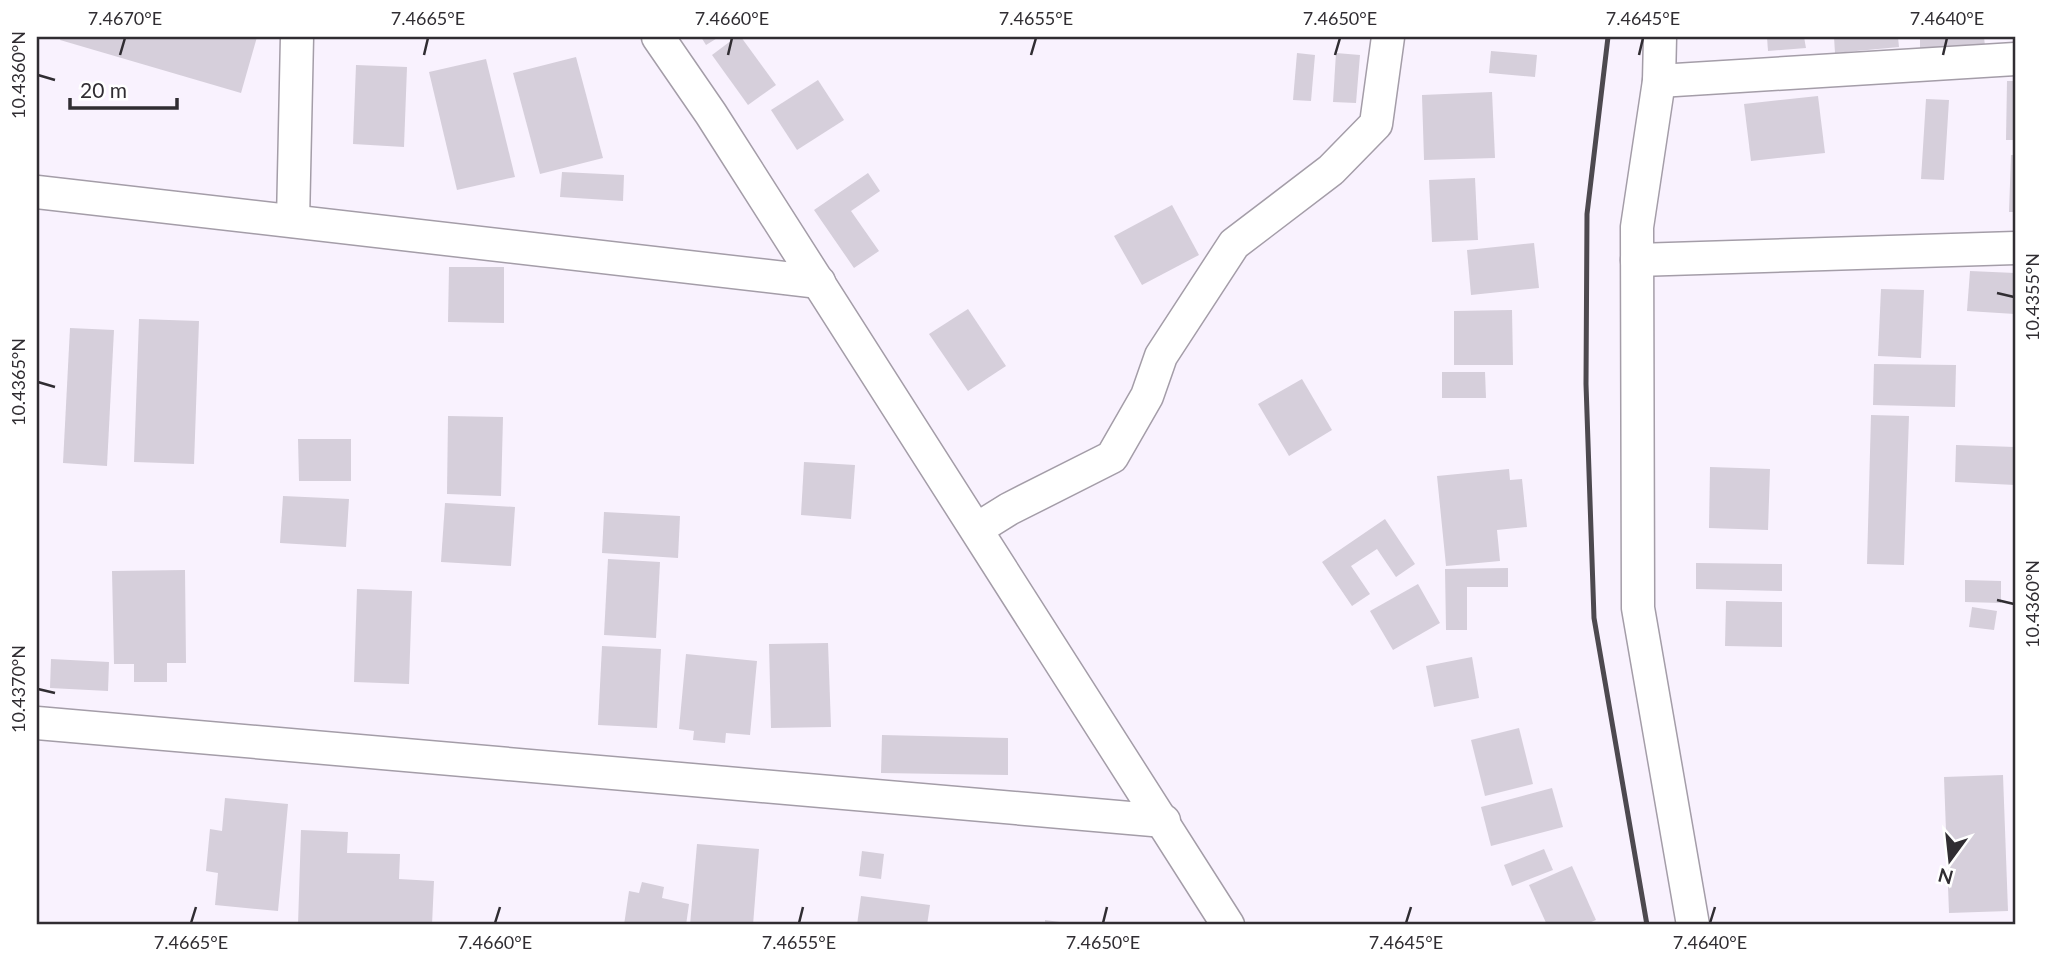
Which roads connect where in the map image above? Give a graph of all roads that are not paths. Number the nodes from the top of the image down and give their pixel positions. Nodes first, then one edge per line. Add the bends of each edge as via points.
1 (297, 37) edge
2 (658, 37) edge
3 (1388, 37) edge
4 (1660, 37) edge
5 (2015, 59) edge
6 (1659, 81) junction
7 (37, 192) edge
8 (293, 221) junction
9 (2015, 248) edge
10 (1637, 260) junction
11 (819, 282) junction
12 (977, 529) junction
13 (37, 723) edge
14 (1164, 821) junction
15 (1228, 925) edge
16 (1693, 925) edge

1 - 8 street
2 - 11 street
3 - 12 street via 1376,124 1331,170 1234,244 1161,356 1147,396 1112,457
4 - 6 street
5 - 6 street
6 - 10 street via 1637,227
7 - 8 street
8 - 11 street
9 - 10 street
10 - 16 street via 1638,608
11 - 12 street
12 - 14 street
13 - 14 street
14 - 15 street

